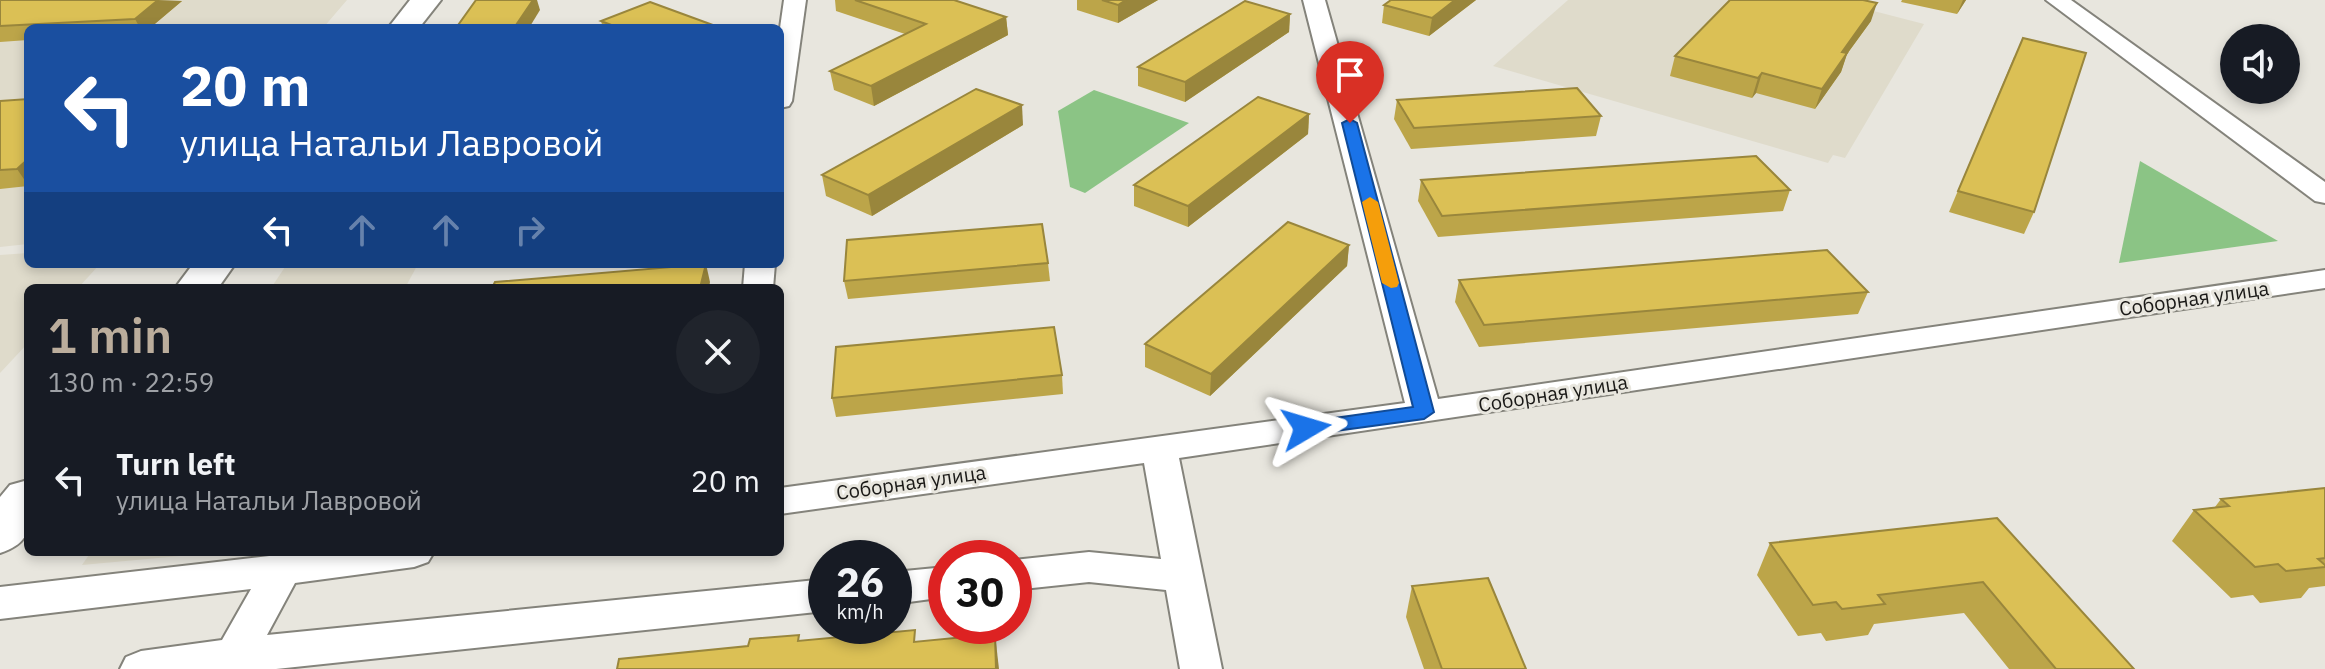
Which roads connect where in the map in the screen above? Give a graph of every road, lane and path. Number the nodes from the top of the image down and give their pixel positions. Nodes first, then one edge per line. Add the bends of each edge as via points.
1 (426, 0) edge
2 (795, 0) edge
3 (1314, 0) edge
4 (2057, 0) edge
5 (406, 24) edge
6 (784, 74) edge
7 (2325, 195) edge
8 (212, 268) edge
9 (2325, 279) edge
10 (199, 284) edge
11 (1424, 412) junction
12 (1159, 447) junction
13 (784, 500) edge
14 (24, 503) edge
15 (0, 533) edge
16 (385, 556) edge
17 (282, 570) junction
18 (1032, 573) edge
19 (1184, 577) junction
20 (808, 597) edge
21 (0, 603) edge
22 (235, 656) junction
23 (141, 669) edge
24 (1201, 669) edge

1 - 5 main road
2 - 6 street
3 - 11 street
4 - 7 street
8 - 10 main road
9 - 11 street, Соборная улица
11 - 12 street, Соборная улица
12 - 13 street, Соборная улица
12 - 19 street
14 - 15 main road
16 - 17 street
17 - 21 street
17 - 22 street
18 - 19 street via 1089,567
19 - 24 street
20 - 22 street
22 - 23 street

